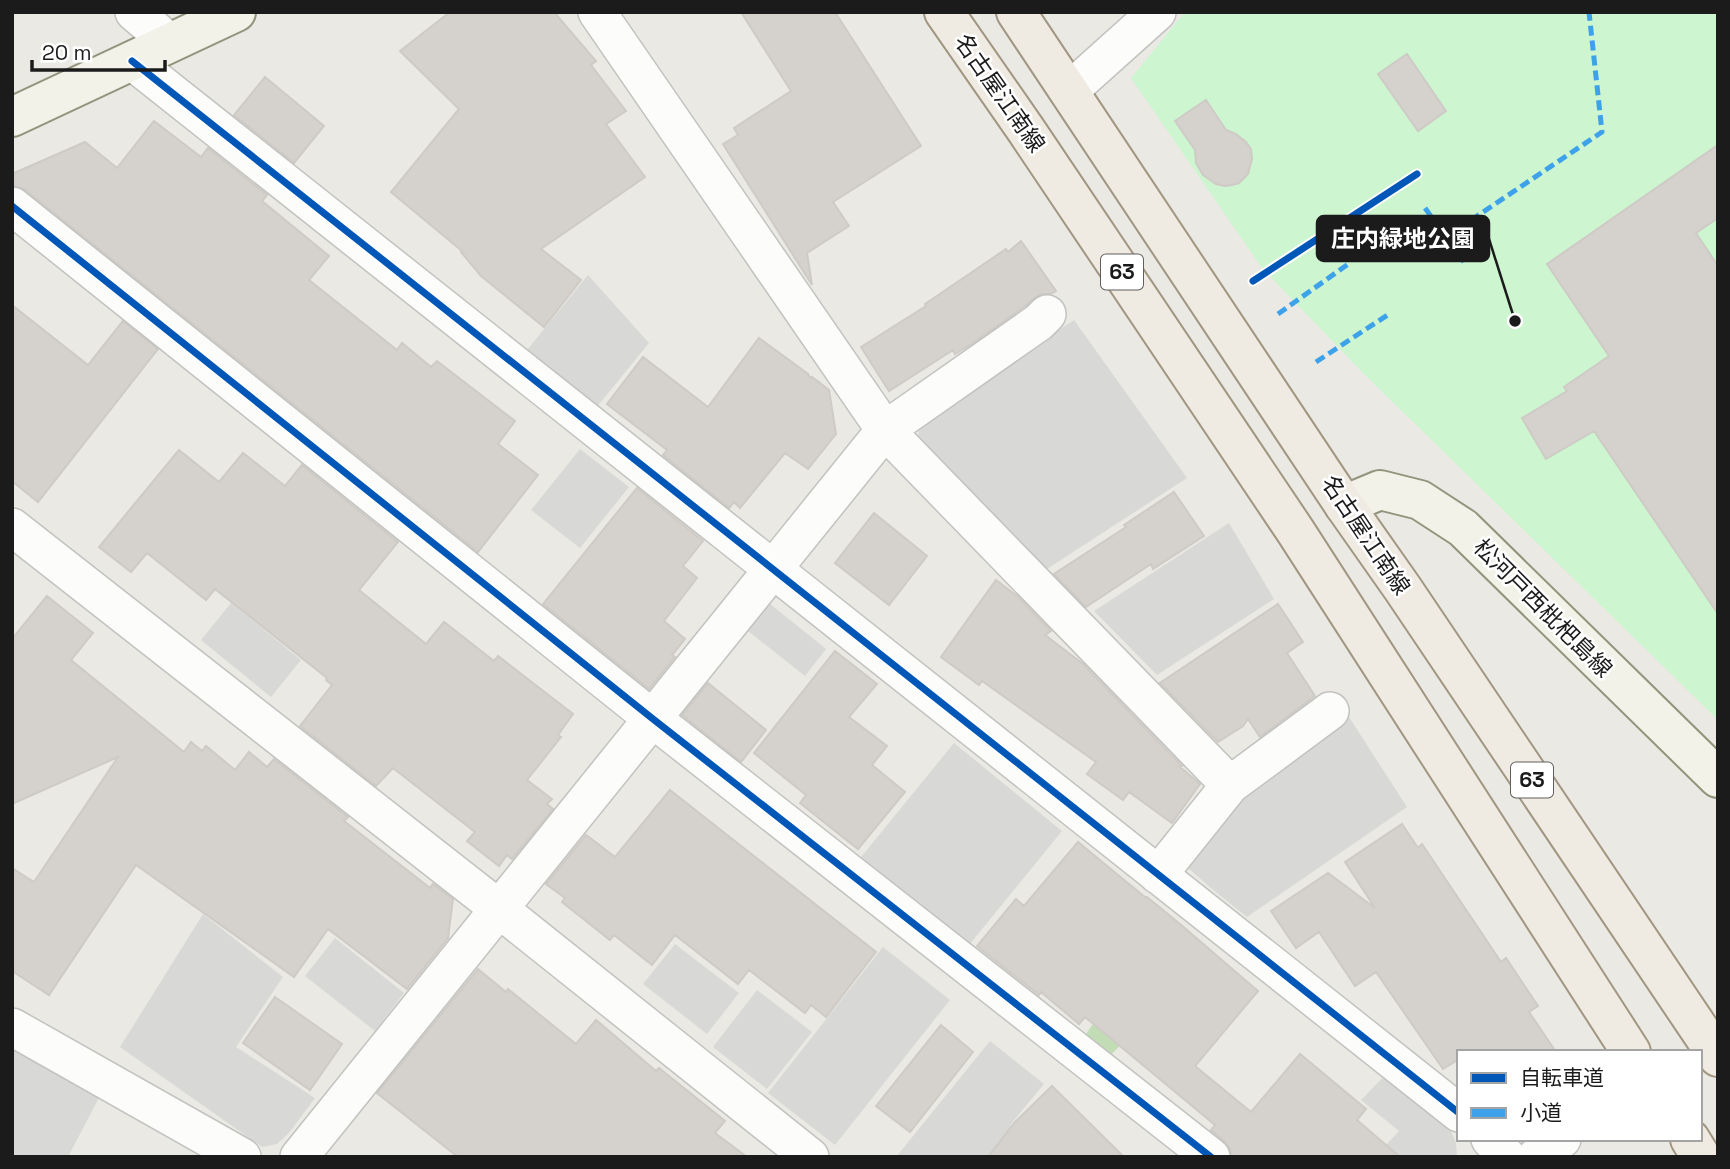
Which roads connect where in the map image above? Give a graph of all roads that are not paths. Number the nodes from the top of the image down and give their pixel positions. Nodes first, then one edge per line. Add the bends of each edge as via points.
1 (134, 12) edge
2 (236, 12) edge
3 (597, 12) edge
4 (944, 12) edge
5 (1016, 12) edge
6 (1157, 12) edge
7 (170, 43) junction
8 (131, 61) junction
9 (1069, 91) junction
10 (12, 117) edge
11 (12, 206) edge
12 (1047, 314) dead end
13 (885, 430) junction
14 (1345, 505) junction
15 (15, 533) edge
16 (772, 569) junction
17 (1330, 711) dead end
18 (653, 719) junction
19 (1718, 778) edge
20 (1230, 785) junction
21 (1158, 875) junction
22 (498, 908) junction
23 (12, 1027) edge
24 (1630, 1050) edge
25 (1706, 1050) edge
26 (1457, 1111) edge
27 (1492, 1141) edge
28 (1559, 1141) edge
29 (1690, 1141) edge
30 (242, 1157) edge
31 (299, 1157) edge
32 (810, 1157) edge
33 (1211, 1157) edge
34 (1507, 1157) edge
35 (1536, 1157) edge
36 (1701, 1157) edge

1 - 7 street
2 - 7 main road
3 - 13 street
4 - 24 main road, 名古屋江南線 / 63 via 1296,533
5 - 9 main road, 名古屋江南線 / 63
6 - 9 street
7 - 8 main road
8 - 10 main road
8 - 16 street
9 - 14 main road, 名古屋江南線 / 63
11 - 18 street
12 - 13 street
13 - 16 street
13 - 20 street
14 - 19 main road, 松河戸西枇杷島線 via 1380,490 1420,500 1463,528
14 - 25 main road, 名古屋江南線 / 63
15 - 22 street
16 - 18 street
16 - 21 street
17 - 20 street
18 - 22 street
18 - 33 street
20 - 21 street
21 - 26 street
22 - 31 street
22 - 32 street
23 - 30 street
27 - 34 street
28 - 35 street
29 - 36 main road

